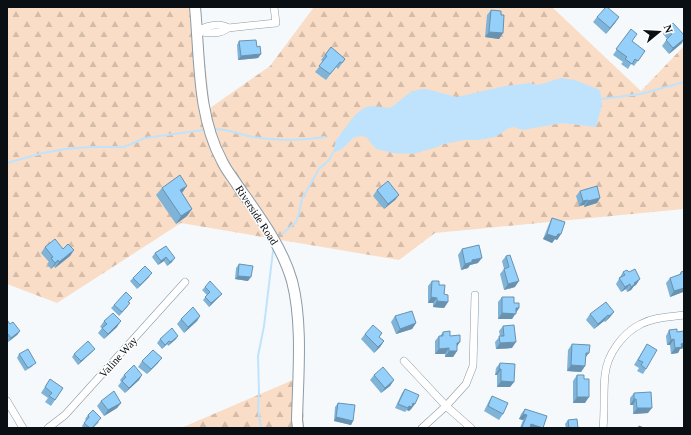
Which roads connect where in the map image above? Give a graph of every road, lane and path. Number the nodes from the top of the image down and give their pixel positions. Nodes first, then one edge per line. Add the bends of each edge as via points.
1 (195, 7) edge
2 (274, 7) edge
3 (197, 31) junction
4 (185, 282) dead end
5 (475, 295) dead end
6 (684, 315) edge
7 (404, 361) dead end
8 (7, 401) edge
9 (446, 406) junction
10 (23, 428) edge
11 (48, 428) edge
12 (298, 428) edge
13 (422, 428) edge
14 (471, 428) edge
15 (603, 428) edge

1 - 3 street, Riverside Road
2 - 3 street via 276,23 228,28 224,32
3 - 12 street, Riverside Road via 207,125 216,151 270,232 292,281 297,308
4 - 11 street, Valine Way via 65,415
5 - 9 street via 473,366 466,384
6 - 15 street via 665,317 642,324 624,337 611,354 605,374
7 - 9 street
8 - 10 street
9 - 13 street
9 - 14 street

